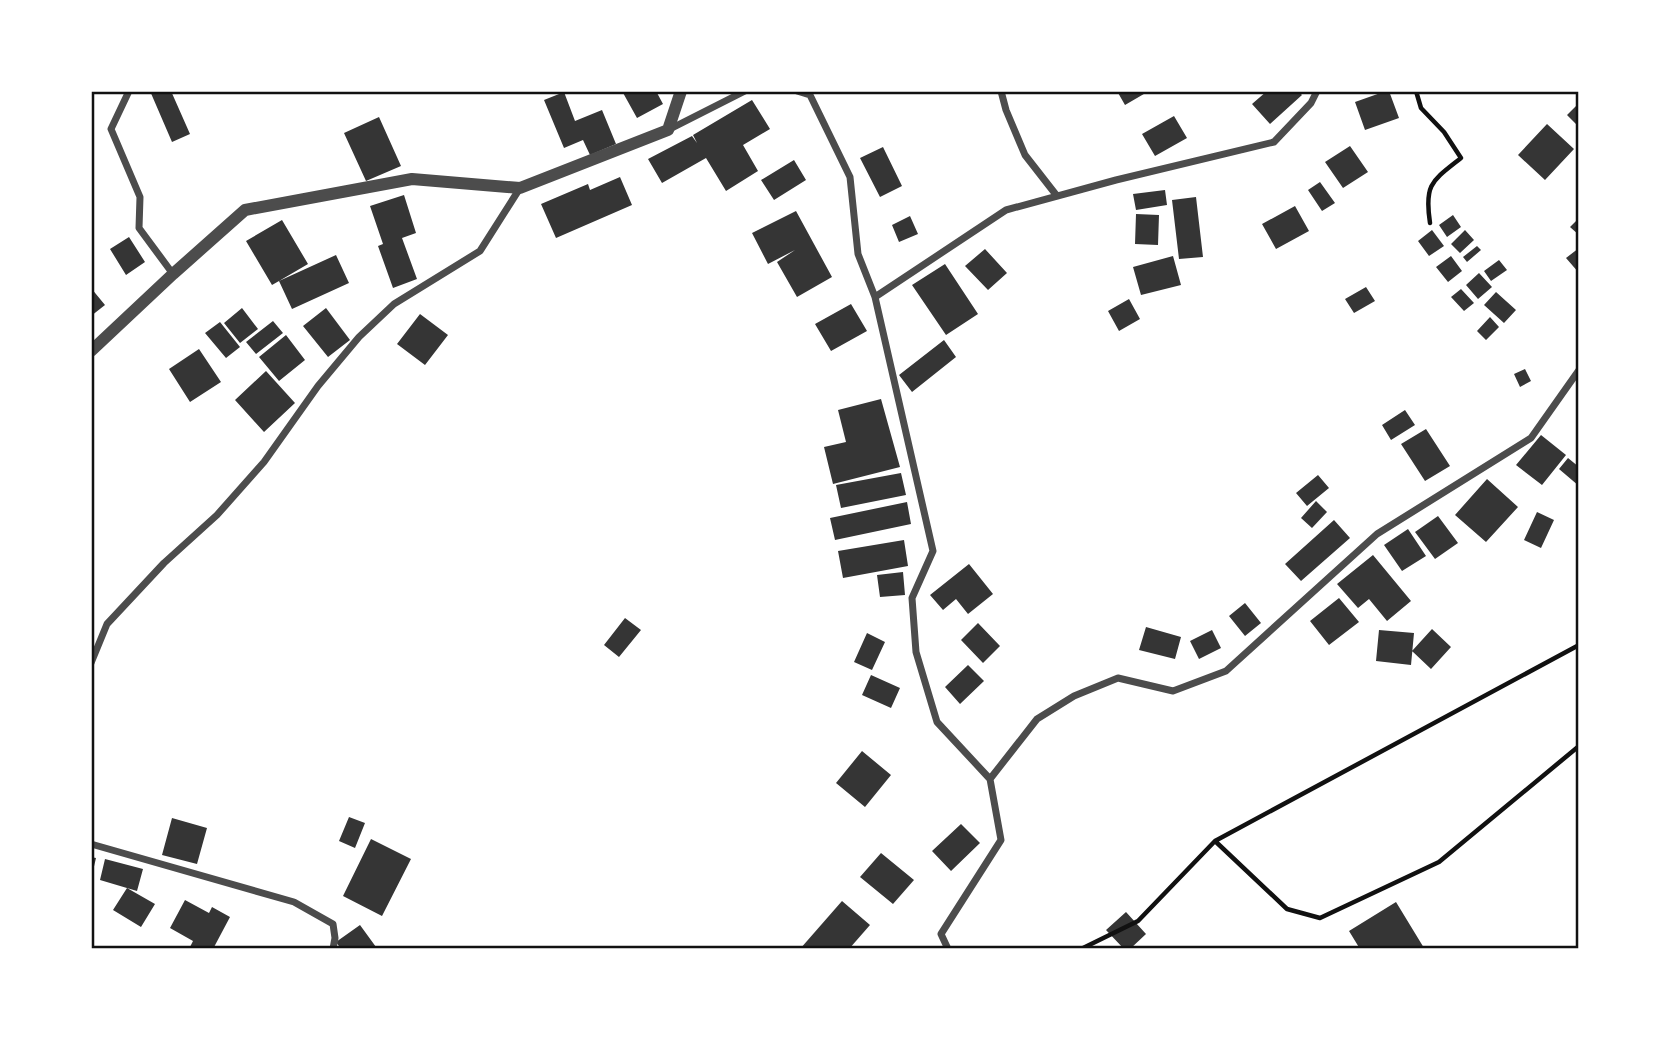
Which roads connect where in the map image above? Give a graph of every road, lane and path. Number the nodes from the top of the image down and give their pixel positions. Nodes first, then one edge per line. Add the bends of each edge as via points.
1 (129, 91) edge
2 (681, 91) edge
3 (745, 91) edge
4 (797, 91) edge
5 (1001, 91) edge
6 (1317, 91) edge
7 (1416, 91) edge
8 (668, 130) junction
9 (520, 188) junction
10 (1057, 196) junction
11 (1430, 223) dead end
12 (173, 274) junction
13 (875, 297) junction
14 (91, 351) edge
15 (1579, 370) edge
16 (1579, 645) edge
17 (91, 663) edge
18 (1579, 747) edge
19 (989, 779) junction
20 (1215, 841) junction
21 (91, 844) edge
22 (333, 949) edge
23 (947, 949) edge
24 (1081, 949) edge

1 - 12 street via 110,129 140,197 139,228
2 - 8 street
3 - 8 street
4 - 13 street via 810,95 850,177 858,254
5 - 10 street via 1025,155
6 - 10 street via 1274,142
7 - 11 path via 1421,108 1461,158 1435,179 1426,198
8 - 9 street
9 - 12 street via 412,179 245,210
9 - 17 street via 480,251 394,304 359,337 264,462 107,624
10 - 13 street via 1006,210
12 - 14 street
13 - 19 street via 933,551 912,598 916,652 937,722
15 - 19 street via 1531,438 1377,534 1226,671 1173,691 1118,678 1074,696 1037,719
16 - 20 path
18 - 20 path via 1439,862 1320,918 1287,909
19 - 23 street via 1000,839 941,934
20 - 24 path via 1139,921
21 - 22 street via 294,902 332,924

